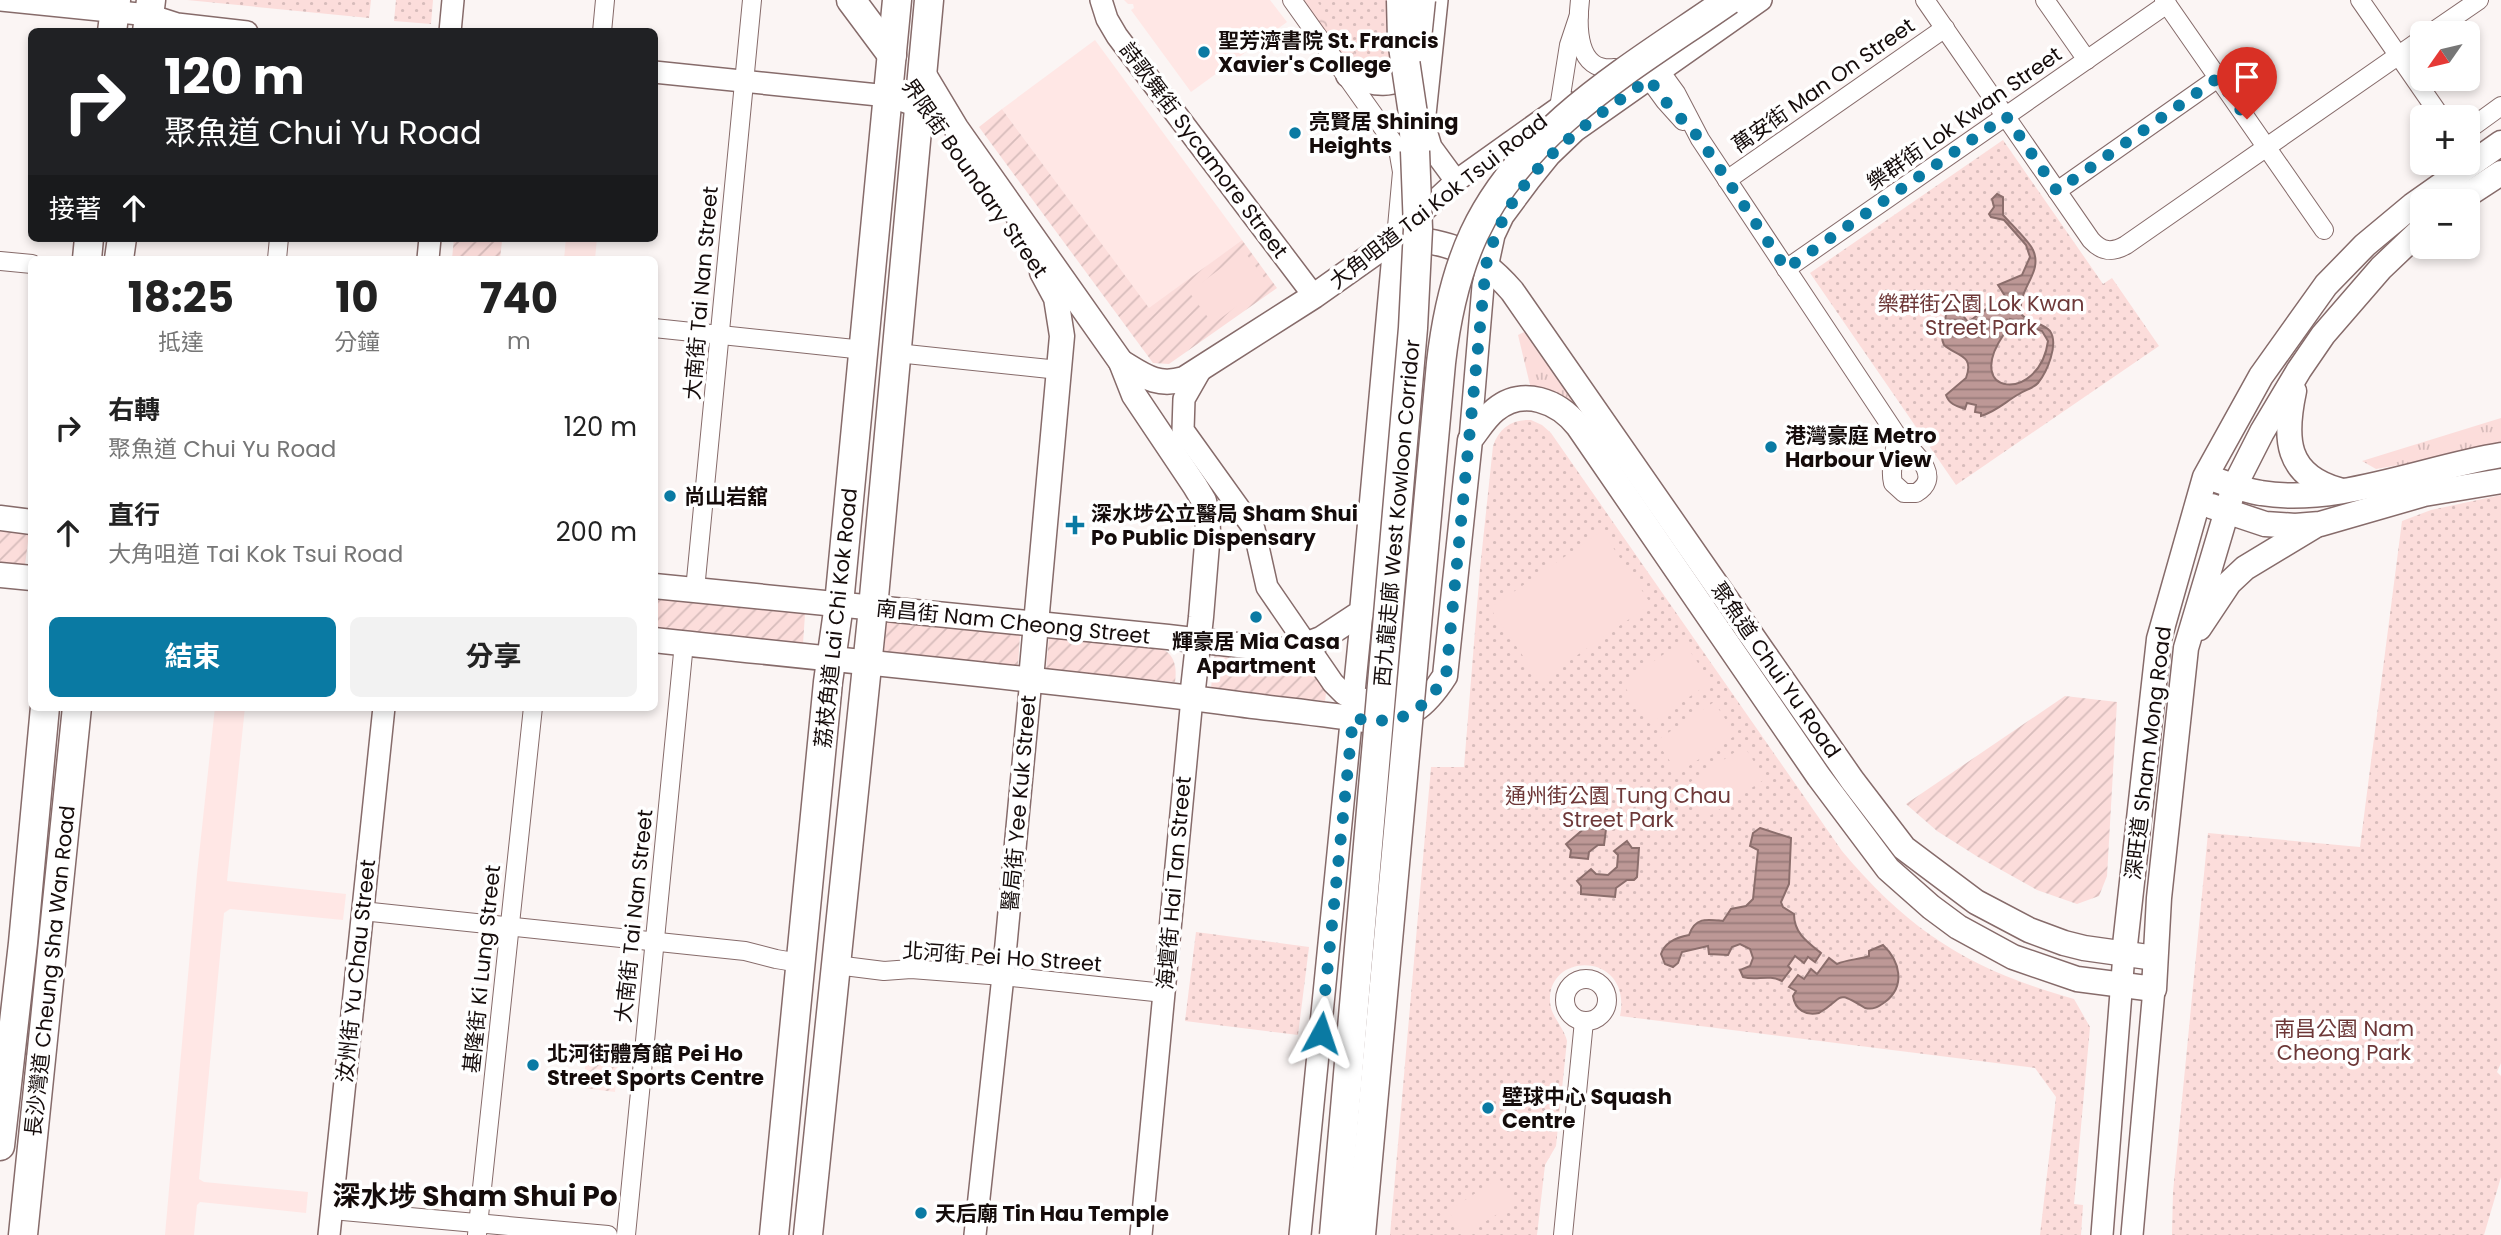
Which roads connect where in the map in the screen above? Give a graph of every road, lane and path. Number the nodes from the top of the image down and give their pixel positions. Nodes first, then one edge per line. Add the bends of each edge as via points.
1 (0, 0) edge
2 (453, 0) edge
3 (605, 0) edge
4 (752, 0) edge
5 (851, 0) edge
6 (897, 0) edge
7 (929, 0) edge
8 (1101, 0) edge
9 (1292, 0) edge
10 (1401, 0) edge
11 (1421, 0) edge
12 (1437, 0) edge
13 (1707, 0) edge
14 (1729, 0) edge
15 (1760, 0) edge
16 (1925, 0) edge
17 (2045, 0) edge
18 (2360, 0) edge
19 (2479, 0) edge
20 (2166, 2) edge
21 (1579, 8) edge
22 (114, 15) edge
23 (149, 16) edge
24 (2448, 21) edge
25 (212, 28) edge
26 (450, 28) edge
27 (602, 28) edge
28 (1945, 29) junction
29 (2410, 48) edge
30 (1431, 51) junction
31 (892, 55) junction
32 (2398, 56) junction
33 (2087, 60) junction
34 (1622, 64) junction
35 (658, 72) edge
36 (923, 73) junction
37 (1655, 75) junction
38 (1346, 76) junction
39 (2218, 78) junction
40 (744, 81) junction
41 (888, 96) junction
42 (2433, 105) edge
43 (2501, 106) edge
44 (920, 107) junction
45 (1559, 108) junction
46 (1413, 114) junction
47 (2006, 116) junction
48 (2480, 121) edge
49 (2501, 143) edge
50 (2266, 148) junction
51 (2501, 173) edge
52 (1727, 180) junction
53 (1456, 181) junction
54 (2476, 189) edge
55 (2057, 191) junction
56 (2323, 230) dead end
57 (1396, 238) junction
58 (2410, 241) edge
59 (0, 261) edge
60 (28, 264) edge
61 (1486, 265) junction
62 (1786, 269) junction
63 (1314, 296) junction
64 (658, 328) edge
65 (720, 335) junction
66 (864, 350) junction
67 (897, 353) junction
68 (1121, 362) junction
69 (1059, 370) junction
70 (2299, 370) junction
71 (1175, 391) junction
72 (1896, 434) dead end
73 (1470, 440) junction
74 (2501, 455) edge
75 (2205, 477) junction
76 (2501, 481) edge
77 (2234, 486) junction
78 (2343, 491) junction
79 (2197, 502) junction
80 (2226, 512) junction
81 (0, 518) edge
82 (28, 522) edge
83 (2320, 524) junction
84 (1208, 532) joint
85 (0, 575) edge
86 (28, 578) edge
87 (658, 586) edge
88 (695, 590) junction
89 (839, 604) junction
90 (873, 608) junction
91 (1362, 612) junction
92 (1036, 624) junction
93 (658, 640) edge
94 (1199, 642) junction
95 (684, 643) junction
96 (1308, 645) junction
97 (2186, 648) junction
98 (830, 660) junction
99 (866, 662) junction
100 (1031, 679) junction
101 (1192, 698) junction
102 (1354, 709) junction
103 (45, 711) edge
104 (77, 711) edge
105 (384, 711) edge
106 (533, 711) edge
107 (362, 912) junction
108 (510, 926) junction
109 (654, 942) junction
110 (2124, 954) junction
111 (2155, 958) junction
112 (800, 963) junction
113 (836, 965) junction
114 (1003, 976) junction
115 (2122, 987) junction
116 (2154, 989) junction
117 (1164, 993) junction
118 (1584, 1021) dead end
119 (0, 1146) edge
120 (332, 1210) junction
121 (477, 1229) edge
122 (23, 1235) edge
123 (329, 1235) edge
124 (608, 1235) edge
125 (626, 1235) edge
126 (774, 1235) edge
127 (808, 1235) edge
128 (975, 1235) edge
129 (1141, 1235) edge
130 (1300, 1235) edge
131 (1334, 1235) edge
132 (1361, 1235) edge
133 (1563, 1235) edge
134 (2102, 1235) edge
135 (2132, 1235) edge

1 - 22 street
2 - 26 street
3 - 27 street
4 - 40 street, 大南街 Tai Nan Street
5 - 31 main road, 界限街 Boundary Street
6 - 31 main road, 荔枝角道 Lai Chi Kok Road
7 - 36 main road, 荔枝角道 Lai Chi Kok Road
8 - 63 street, 詩歌舞街 Sycamore Street via 1117,36
9 - 38 street
10 - 46 main road, bridge
11 - 46 main road, 西九龍走廊 West Kowloon Corridor, bridge
12 - 30 street
13 - 34 street, 大角咀道 Tai Kok Tsui Road
14 - 132 main road, 西九龍走廊 West Kowloon Corridor, bridge via 1582,105 1520,163 1488,206 1463,261 1448,313 1441,363
15 - 37 street, 大角咀道 Tai Kok Tsui Road
16 - 28 street
17 - 33 street
18 - 32 street
19 - 24 street
20 - 33 street, 樂群街 Lok Kwan Street
20 - 39 street
21 - 34 street via 1585,55 1596,65
21 - 45 street
22 - 23 street
23 - 25 street
28 - 47 street
28 - 52 street, 萬安街 Man On Street
29 - 32 street
30 - 38 street via 1415,72 1396,84 1371,85
30 - 53 street via 1426,136
31 - 41 main road, 荔枝角道 Lai Chi Kok Road
31 - 44 main road, 界限街 Boundary Street
32 - 42 street
32 - 50 street
33 - 47 street, 樂群街 Lok Kwan Street
34 - 37 street via 1645,56
34 - 45 street, 大角咀道 Tai Kok Tsui Road
35 - 40 street
36 - 44 main road, 荔枝角道 Lai Chi Kok Road
36 - 68 main road, 界限街 Boundary Street via 956,128
37 - 52 street via 1665,101 1700,139
37 - 61 street, 大角咀道 Tai Kok Tsui Road via 1575,131 1550,155 1503,216
38 - 57 street via 1398,149
39 - 50 street
39 - 55 street
40 - 41 street
40 - 65 street, 大南街 Tai Nan Street
41 - 44 street
41 - 66 main road, 荔枝角道 Lai Chi Kok Road
43 - 48 street
44 - 67 main road, 荔枝角道 Lai Chi Kok Road
44 - 69 main road, 界限街 Boundary Street via 1050,285 1061,324
45 - 53 street, 大角咀道 Tai Kok Tsui Road
46 - 131 main road, 西九龍走廊 West Kowloon Corridor, bridge via 1418,229 1414,317
47 - 55 street
47 - 62 street, 樂群街 Lok Kwan Street
49 - 75 main road, 深旺道 Sham Mong Road via 2413,205 2326,285 2261,376
50 - 55 street via 2118,250 2098,247
50 - 56 street
51 - 54 main road
52 - 62 street
53 - 57 street, 大角咀道 Tai Kok Tsui Road
57 - 61 main road, 聚魚道 Chui Yu Road via 1438,242 1472,254
57 - 63 main road, 大角咀道 Tai Kok Tsui Road
57 - 91 main road
58 - 70 main road, 深旺道 Sham Mong Road via 2352,299
59 - 60 street
61 - 73 street
61 - 110 main road, 聚魚道 Chui Yu Road via 1512,291 1904,848 2003,918 2064,943
62 - 72 street
63 - 71 main road, 大角咀道 Tai Kok Tsui Road via 1184,379
64 - 65 street
65 - 66 street
65 - 88 street, 大南街 Tai Nan Street
66 - 89 main road, 荔枝角道 Lai Chi Kok Road
67 - 69 street
67 - 90 main road, 荔枝角道 Lai Chi Kok Road
68 - 71 main road, 界限街 Boundary Street
68 - 84 main road, 界限街 Boundary Street via 1134,395 1204,501
69 - 92 main road, 醫局街 Yee Kuk Street
70 - 77 main road, 深旺道 Sham Mong Road
70 - 78 main road via 2288,419 2290,447 2310,477
71 - 96 street via 1183,430 1254,529 1267,587
73 - 102 main road via 1446,676 1423,705
73 - 115 main road, 聚魚道 Chui Yu Road via 1496,409 1513,401 1543,400 1569,415 1819,777 1888,869 1958,927 2013,957 2077,979
74 - 78 main road
75 - 77 main road
75 - 79 main road, 深旺道 Sham Mong Road
76 - 83 main road via 2424,494
77 - 78 main road via 2274,495
77 - 80 main road, 深旺道 Sham Mong Road
79 - 80 main road
79 - 110 main road, 深旺道 Sham Mong Road via 2159,639
80 - 83 main road via 2282,526
80 - 97 main road, 深旺道 Sham Mong Road
81 - 82 main road
83 - 97 main road via 2245,568
84 - 94 main road, 海壇街 Hai Tan Street
85 - 86 main road
87 - 88 main road, 南昌街 Nam Cheong Street
88 - 89 main road, 南昌街 Nam Cheong Street
89 - 90 main road, 南昌街 Nam Cheong Street
89 - 98 main road, 荔枝角道 Lai Chi Kok Road
90 - 92 main road, 南昌街 Nam Cheong Street
90 - 99 main road, 荔枝角道 Lai Chi Kok Road
91 - 96 main road, 南昌街 Nam Cheong Street
91 - 102 street
92 - 94 main road, 南昌街 Nam Cheong Street
92 - 100 main road, 醫局街 Yee Kuk Street
93 - 95 main road
94 - 96 main road, 南昌街 Nam Cheong Street via 1282,650
94 - 101 main road, 海壇街 Hai Tan Street
95 - 98 main road
95 - 109 street, 大南街 Tai Nan Street
96 - 102 street
97 - 111 main road, 深旺道 Sham Mong Road
98 - 99 main road
98 - 112 main road, 荔枝角道 Lai Chi Kok Road
99 - 100 main road
99 - 113 main road, 荔枝角道 Lai Chi Kok Road
100 - 101 main road
100 - 114 street, 醫局街 Yee Kuk Street
101 - 102 main road
101 - 117 street, 海壇街 Hai Tan Street
102 - 130 street
103 - 119 main road, 長沙灣道 Cheung Sha Wan Road
104 - 122 main road, 長沙灣道 Cheung Sha Wan Road
105 - 107 street, 汝州街 Yu Chau Street
106 - 108 street, 基隆街 Ki Lung Street
107 - 108 street
107 - 120 street, 汝州街 Yu Chau Street
108 - 109 street
108 - 121 street, 基隆街 Ki Lung Street
109 - 112 street via 745,951
109 - 125 street, 大南街 Tai Nan Street
110 - 111 main road, 聚魚道 Chui Yu Road
110 - 115 street, 深旺道 Sham Mong Road
111 - 116 main road, 深旺道 Sham Mong Road
112 - 126 main road, 荔枝角道 Lai Chi Kok Road
113 - 114 street, 北河街 Pei Ho Street
113 - 127 main road, 荔枝角道 Lai Chi Kok Road
114 - 117 street, 北河街 Pei Ho Street
114 - 128 street, 醫局街 Yee Kuk Street
115 - 116 main road, 聚魚道 Chui Yu Road
115 - 134 street, 深旺道 Sham Mong Road
116 - 135 street, 深旺道 Sham Mong Road
117 - 129 street, 海壇街 Hai Tan Street
118 - 133 street
120 - 121 street
120 - 123 street, 汝州街 Yu Chau Street
121 - 124 street

